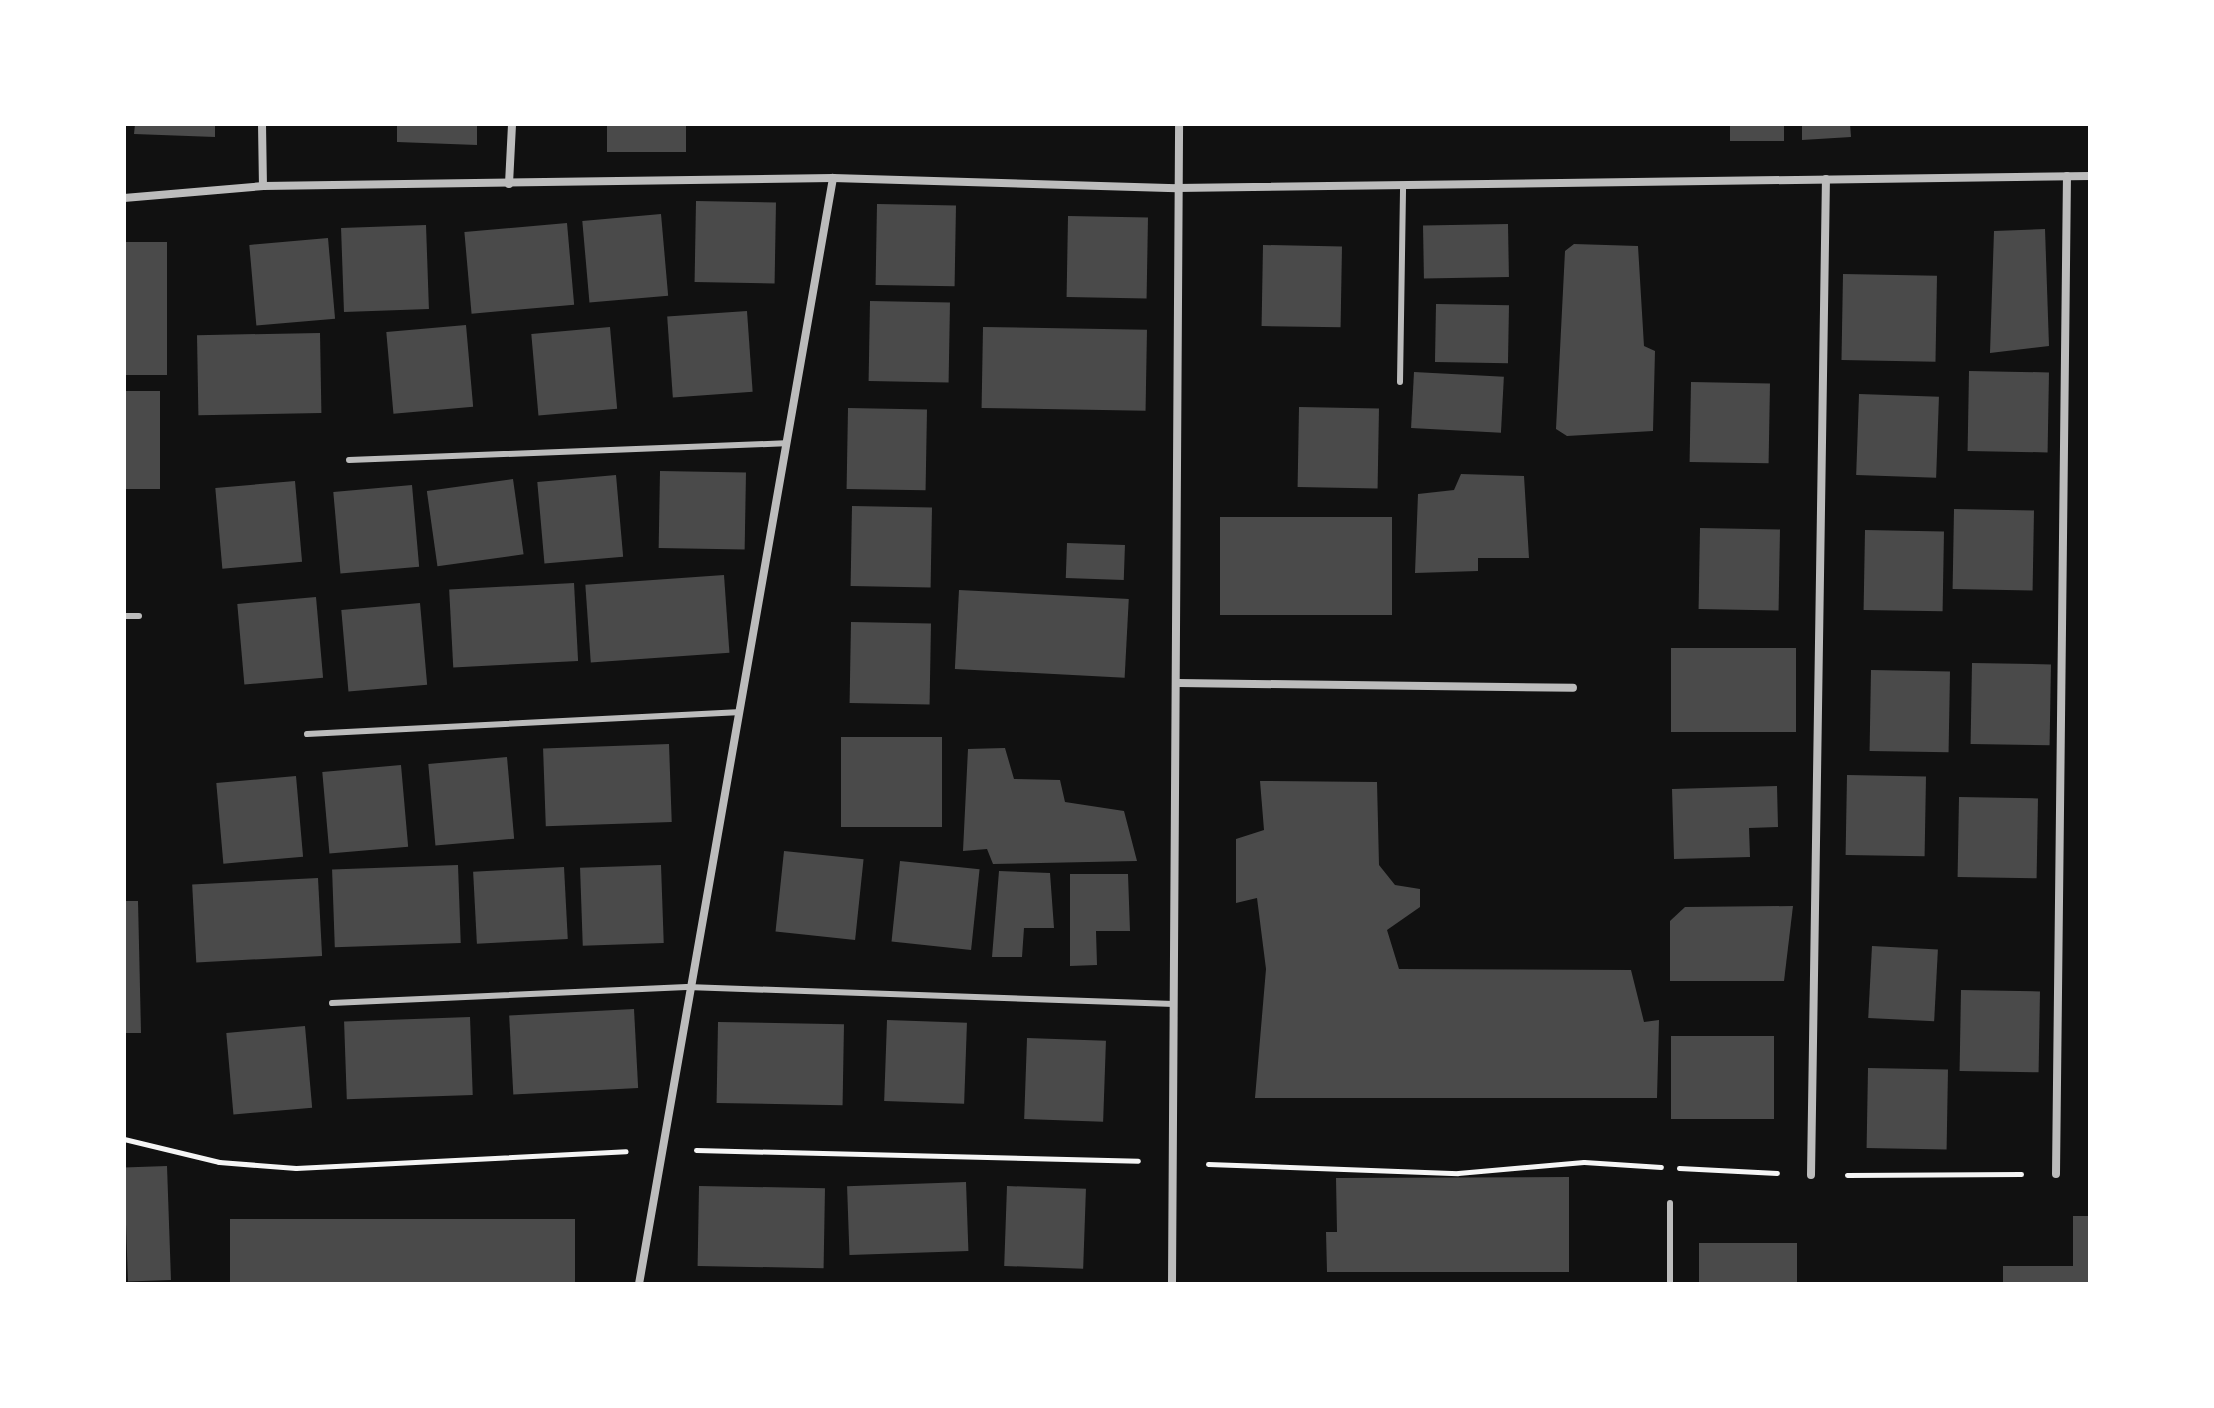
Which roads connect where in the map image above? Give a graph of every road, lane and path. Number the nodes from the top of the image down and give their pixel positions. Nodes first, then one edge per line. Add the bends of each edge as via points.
1 (262, 124) edge
2 (512, 124) edge
3 (1179, 124) edge
4 (2067, 176) junction
5 (2090, 176) edge
6 (833, 178) junction
7 (1826, 179) junction
8 (509, 184) junction
9 (1403, 185) junction
10 (263, 186) junction
11 (1177, 188) junction
12 (124, 198) edge
13 (1400, 382) dead end
14 (785, 443) junction
15 (349, 460) dead end
16 (124, 616) edge
17 (139, 616) dead end
18 (1178, 683) junction
19 (1573, 688) dead end
20 (736, 712) junction
21 (307, 734) dead end
22 (687, 987) junction
23 (332, 1003) dead end
24 (1174, 1004) junction
25 (1173, 1162) junction
26 (2056, 1174) joint
27 (1811, 1175) junction
28 (1670, 1203) dead end
29 (639, 1284) edge
30 (1172, 1284) edge
31 (1670, 1284) edge

1 - 10 street
2 - 8 street
3 - 11 street
4 - 5 street
4 - 7 street
4 - 26 street
6 - 8 street
6 - 11 street
6 - 14 street
7 - 9 street
7 - 27 street
8 - 10 street
9 - 11 street
9 - 13 lane
10 - 12 street
11 - 18 street
14 - 15 lane
14 - 20 street
16 - 17 lane
18 - 19 street
18 - 24 street
20 - 21 lane
20 - 22 street
22 - 23 lane
22 - 24 lane
22 - 29 street
24 - 25 street
25 - 27 path via 1458,1173 1584,1162
25 - 30 street
26 - 27 path
28 - 31 lane

